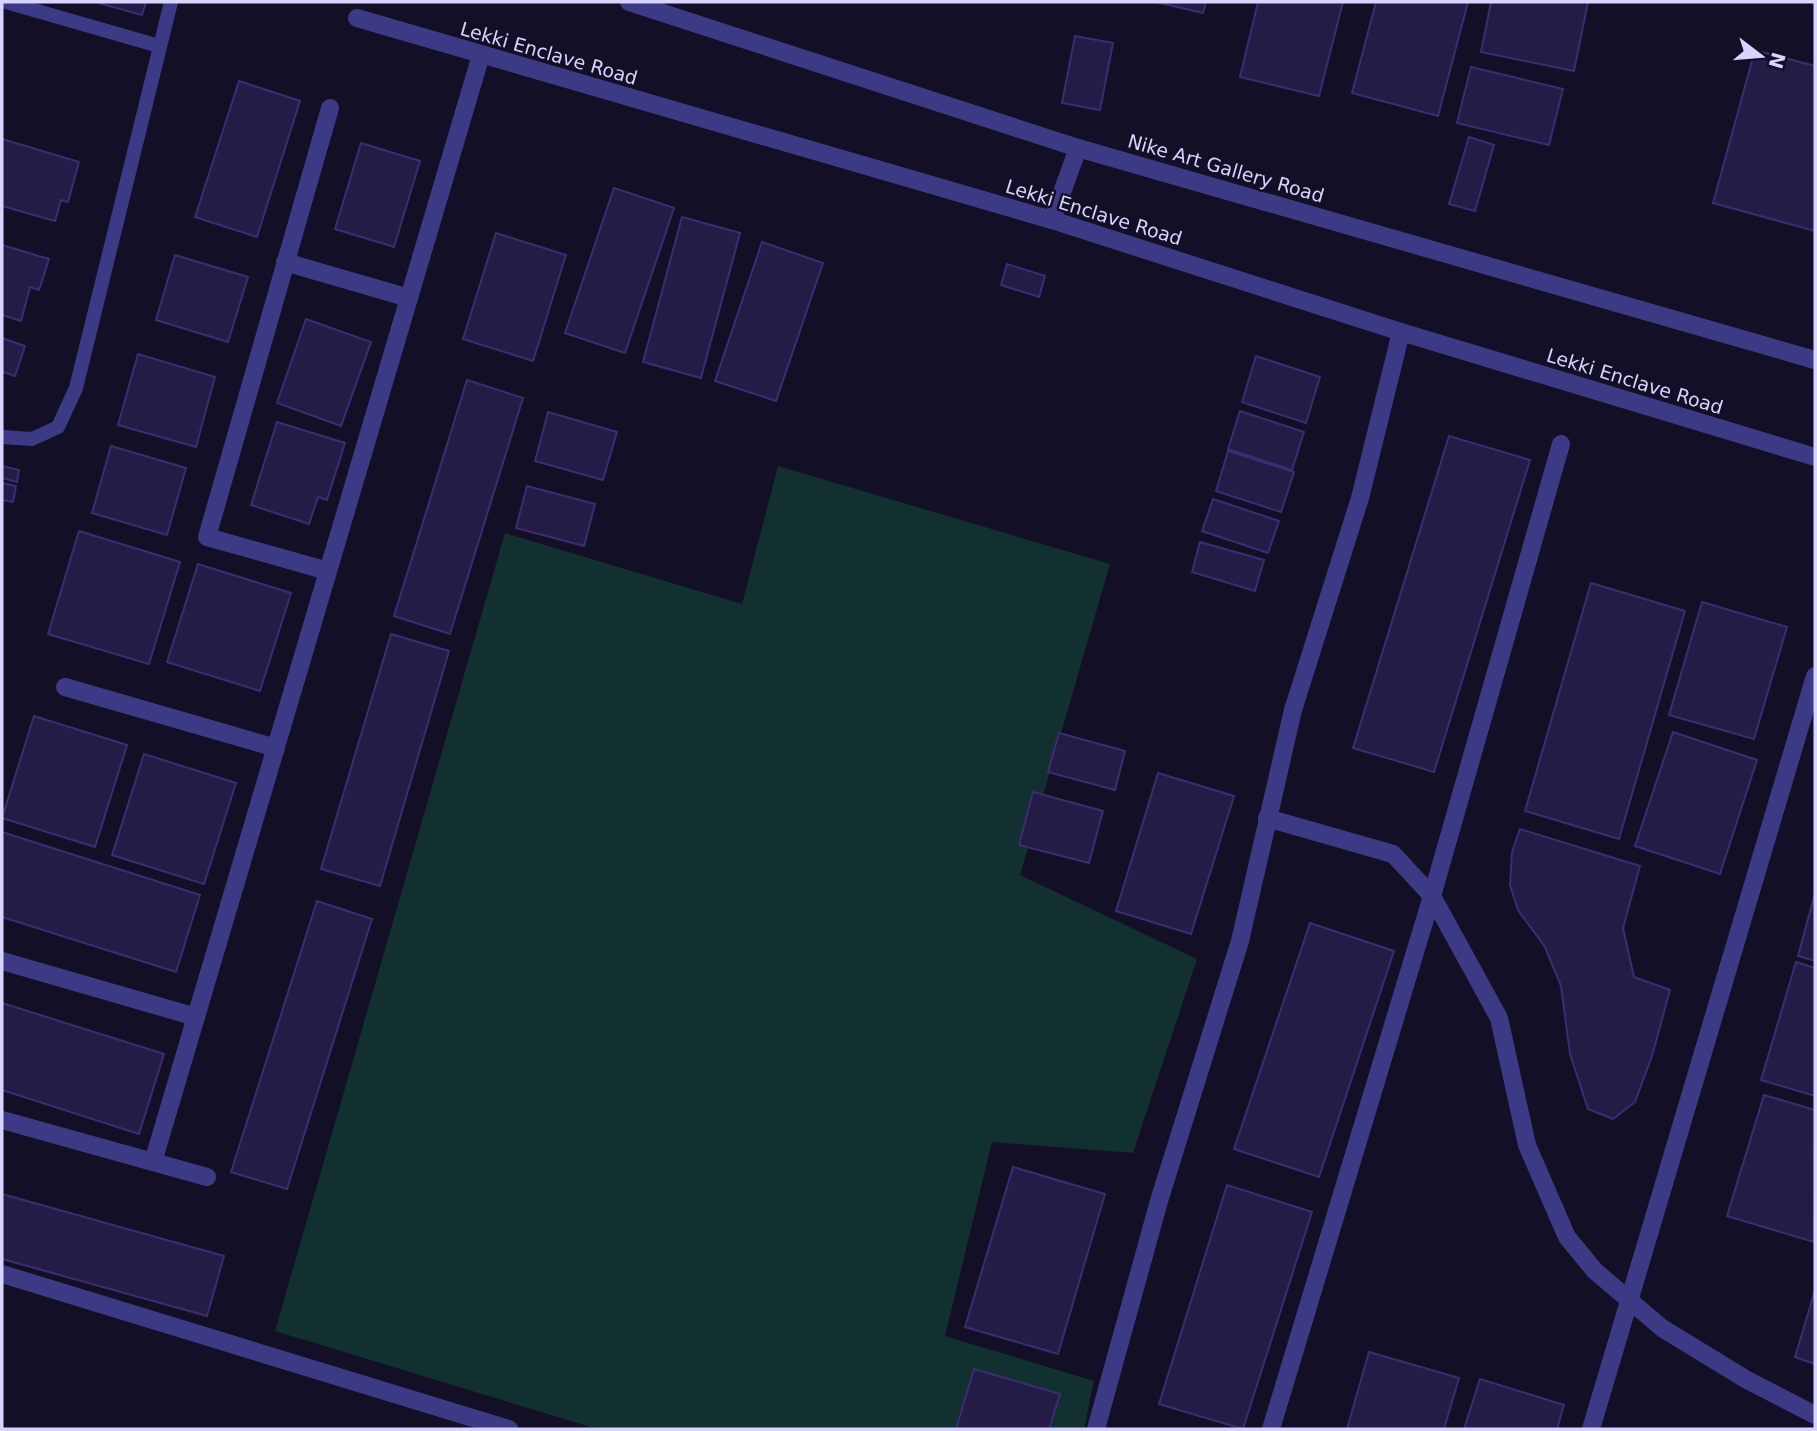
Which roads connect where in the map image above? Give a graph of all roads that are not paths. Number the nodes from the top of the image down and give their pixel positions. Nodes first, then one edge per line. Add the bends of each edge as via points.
1 (6, 2) edge
2 (171, 2) edge
3 (629, 2) edge
4 (356, 18) dead end
5 (159, 46) junction
6 (481, 55) junction
7 (330, 108) dead end
8 (1078, 148) junction
9 (1052, 220) junction
10 (285, 262) junction
11 (409, 298) junction
12 (1401, 332) junction
13 (1815, 360) edge
14 (2, 437) edge
15 (1561, 444) dead end
16 (1815, 457) edge
17 (328, 572) junction
18 (1815, 676) edge
19 (65, 687) dead end
20 (276, 748) junction
21 (1267, 818) junction
22 (1432, 896) junction
23 (2, 961) edge
24 (195, 1017) junction
25 (2, 1120) edge
26 (153, 1162) junction
27 (207, 1177) dead end
28 (2, 1274) edge
29 (1629, 1299) junction
30 (1815, 1415) edge
31 (509, 1429) edge
32 (1096, 1429) edge
33 (1271, 1429) edge
34 (1591, 1429) edge

1 - 5 lane
2 - 5 lane
3 - 8 street, Nike Art Gallery Road
4 - 6 street, Lekki Enclave Road
5 - 14 lane via 76,388 58,427 32,439
6 - 9 street, Lekki Enclave Road
6 - 11 street
7 - 10 street
8 - 9 street
8 - 13 street, Nike Art Gallery Road
9 - 12 street, Lekki Enclave Road
10 - 11 street
10 - 17 street via 207,537
11 - 17 street
12 - 16 street, Lekki Enclave Road
12 - 21 street via 1360,498 1293,710
15 - 22 street
17 - 20 street
18 - 29 street
19 - 20 street
20 - 24 street
21 - 22 street via 1393,854
21 - 32 street via 1240,941 1159,1201
22 - 29 street via 1499,1018 1527,1145 1567,1237 1595,1271
22 - 33 street
23 - 24 street
24 - 26 street
25 - 26 street
26 - 27 street
28 - 31 street
29 - 30 street via 1673,1335
29 - 34 street

